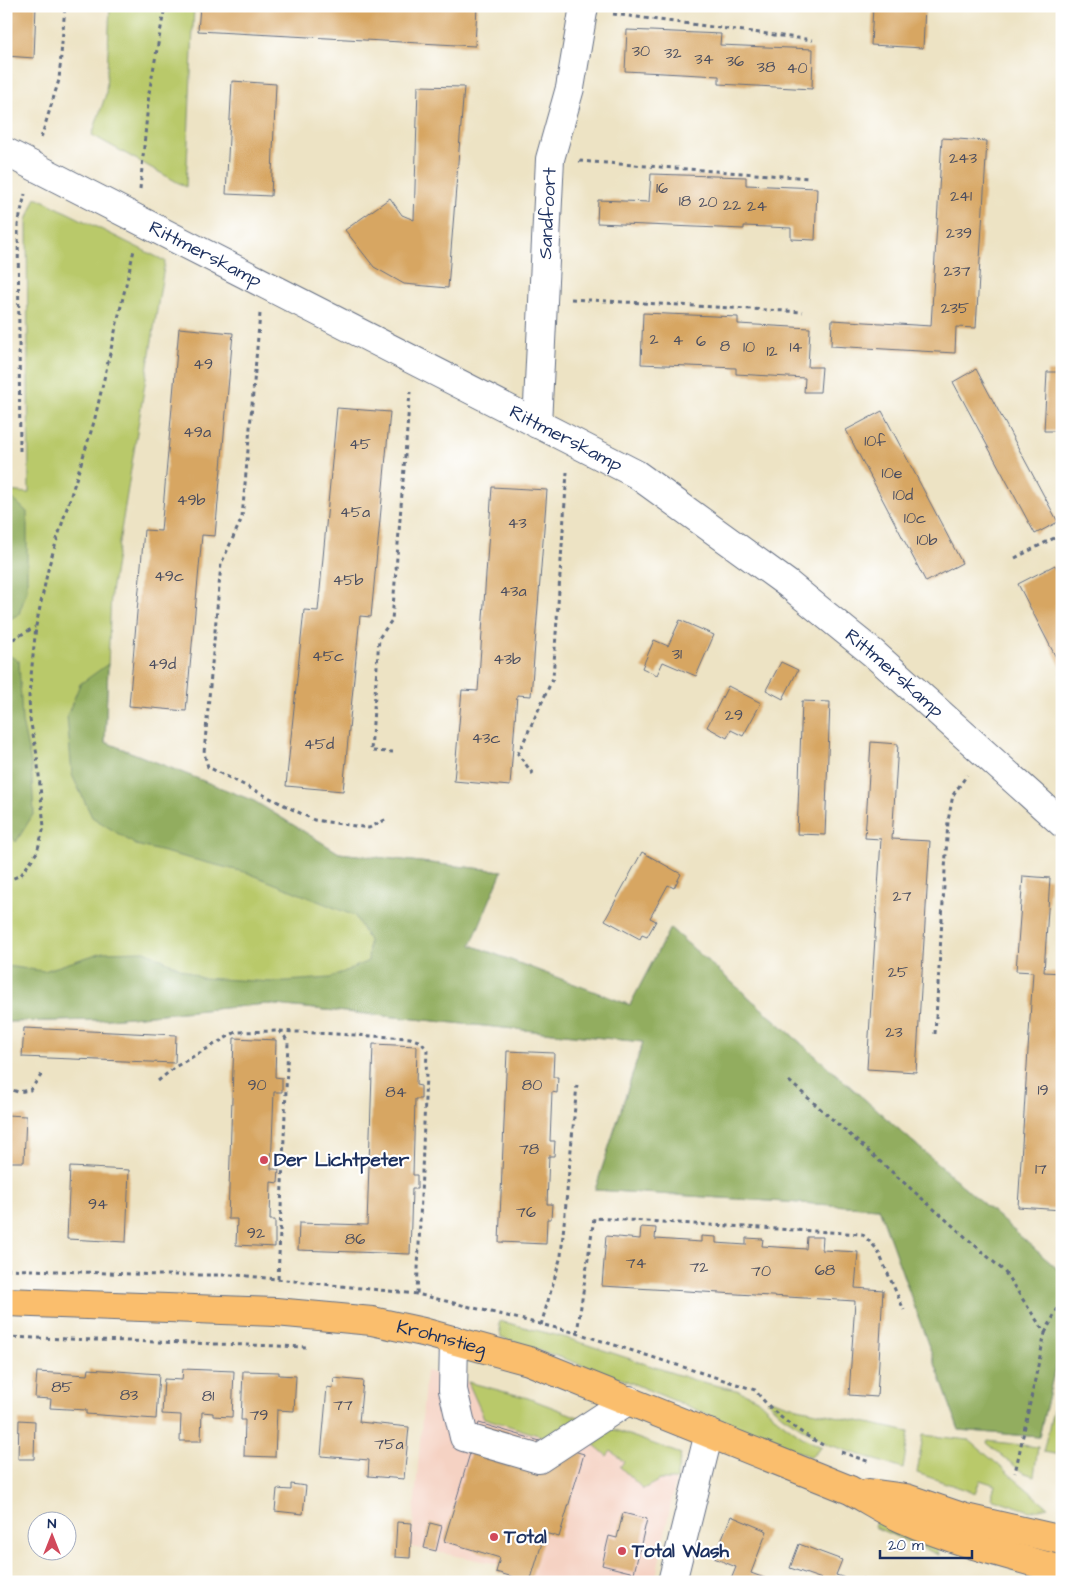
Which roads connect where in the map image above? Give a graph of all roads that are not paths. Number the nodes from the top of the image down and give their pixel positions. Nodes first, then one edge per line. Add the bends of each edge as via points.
1 (583, 10) edge
2 (6, 152) edge
3 (537, 424) junction
4 (1062, 822) edge
5 (6, 1302) edge
6 (454, 1340) junction
7 (629, 1400) junction
8 (709, 1433) junction
9 (850, 1490) junction
10 (1062, 1540) edge
11 (1062, 1570) edge
12 (672, 1582) edge

1 - 3 street, Sandfoort via 570,88 550,159
2 - 3 street, Rittmerskamp
3 - 4 street, Rittmerskamp via 636,474 788,584
5 - 6 main road, Krohnstieg via 276,1312 372,1321
6 - 7 main road, Krohnstieg via 529,1361
6 - 7 street via 453,1390 464,1437 539,1459
7 - 8 main road, Krohnstieg
8 - 9 main road, Krohnstieg
8 - 12 street
9 - 10 main road, Krohnstieg via 906,1498 965,1518
9 - 11 main road, Krohnstieg via 900,1517 953,1538

